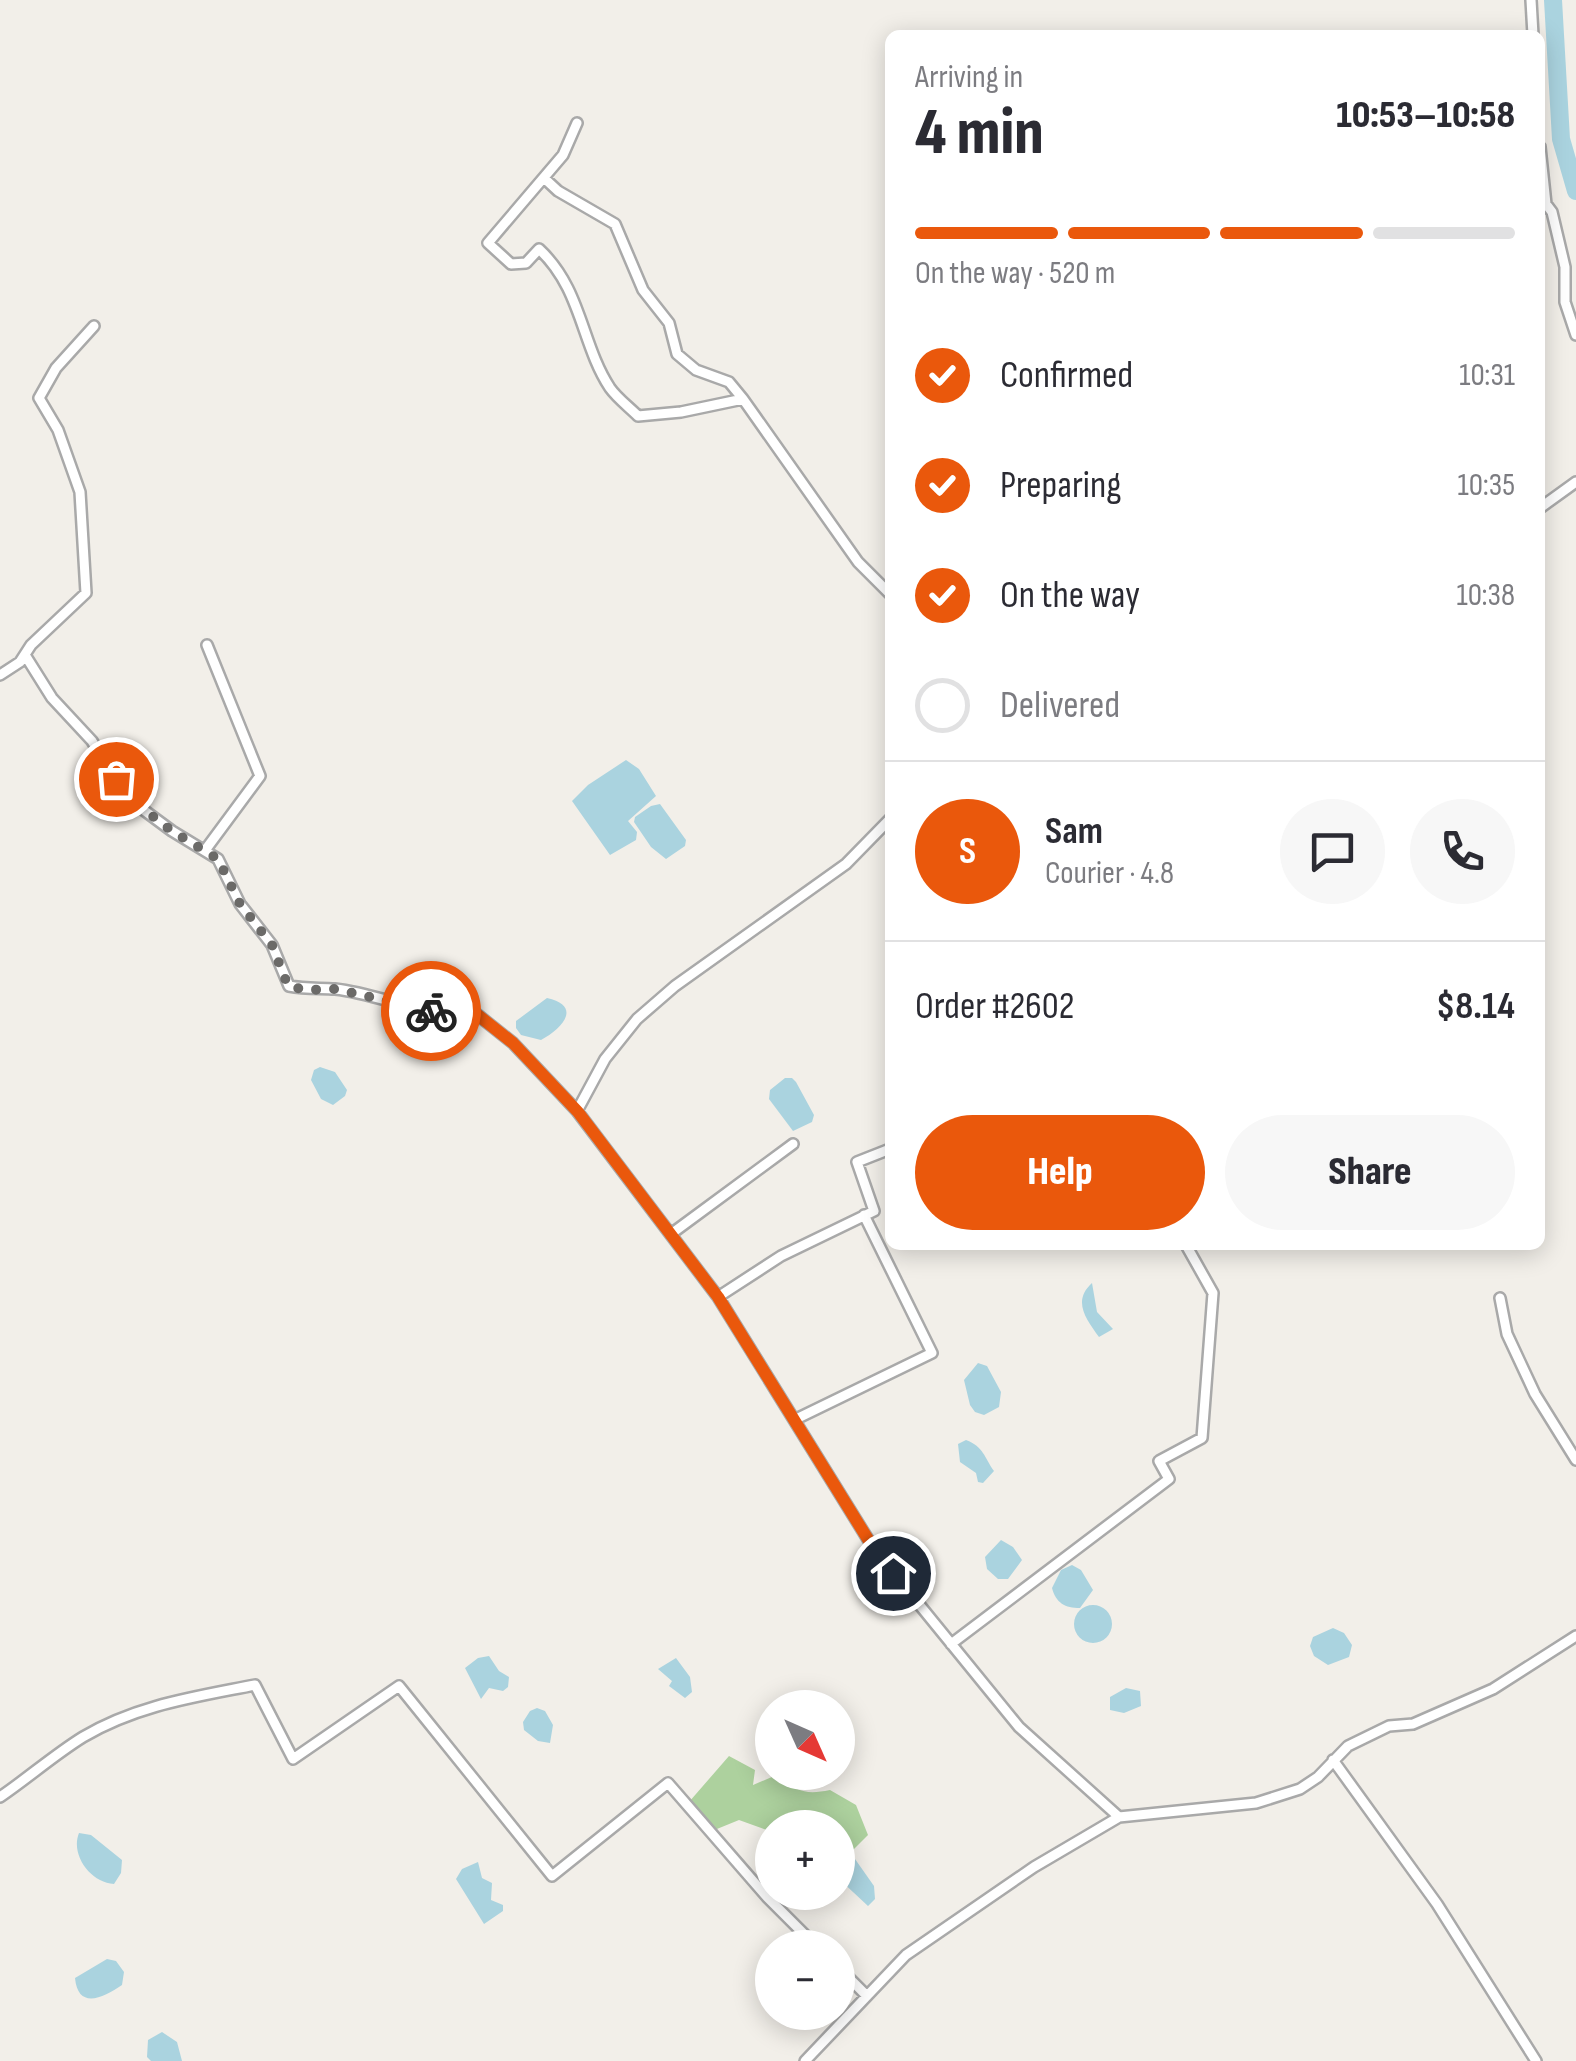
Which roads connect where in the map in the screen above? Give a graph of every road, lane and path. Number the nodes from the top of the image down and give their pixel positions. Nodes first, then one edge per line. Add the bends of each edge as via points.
1 (1531, 0) edge
2 (1533, 30) edge
3 (577, 122) dead end
4 (544, 178) junction
5 (1545, 206) edge
6 (94, 326) dead end
7 (1576, 334) edge
8 (743, 399) junction
9 (1576, 482) edge
10 (1545, 504) edge
11 (885, 589) edge
12 (207, 645) dead end
13 (25, 655) junction
14 (0, 676) edge
15 (885, 824) edge
16 (206, 849) junction
17 (578, 1112) junction
18 (793, 1144) dead end
19 (885, 1151) edge
20 (864, 1215) junction
21 (671, 1234) junction
22 (1189, 1250) edge
23 (718, 1297) junction
24 (1500, 1298) dead end
25 (794, 1420) junction
26 (1576, 1460) edge
27 (1576, 1636) edge
28 (951, 1644) junction
29 (1333, 1760) junction
30 (0, 1797) edge
31 (1119, 1817) junction
32 (800, 1930) edge
33 (855, 1984) edge
34 (867, 1996) junction
35 (805, 2061) edge
36 (1536, 2061) edge

1 - 2 street
3 - 4 street
4 - 8 street via 615,224 643,290 668,323 677,354 696,370 729,382
4 - 8 street via 488,243 511,264 526,263 540,249 555,263 610,389 638,416
5 - 7 street via 1552,212
6 - 13 street via 39,398 80,492 86,593
8 - 11 street via 858,562
9 - 10 street
12 - 16 street via 260,776
13 - 14 street
13 - 16 street via 126,796
15 - 17 street via 846,864 637,1019 605,1060
16 - 17 street via 272,945 288,986 335,989 449,1016 474,1012
17 - 21 street
18 - 21 street
19 - 20 street via 857,1162 874,1211
20 - 23 street
20 - 25 street via 932,1353
21 - 23 street
22 - 28 street via 1213,1293 1202,1438 1159,1461 1169,1478
23 - 25 street
24 - 26 street via 1507,1334 1535,1394
25 - 28 street via 874,1549
27 - 29 street via 1493,1688 1413,1724 1389,1726
28 - 31 street via 1019,1728
29 - 31 street via 1300,1789 1256,1803
29 - 36 street via 1437,1904
30 - 32 street via 83,1738 182,1697 255,1685 293,1759 399,1686 552,1876 668,1783
31 - 34 street via 906,1955
33 - 34 street
34 - 35 street

